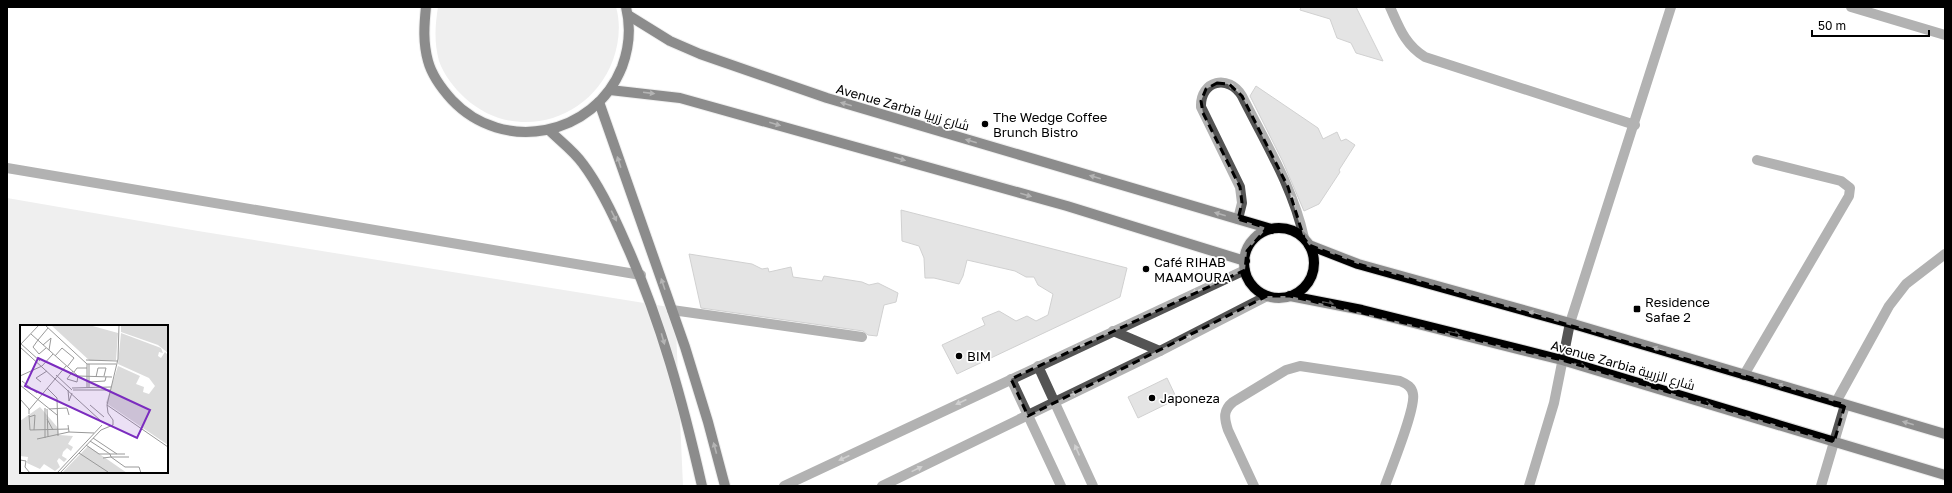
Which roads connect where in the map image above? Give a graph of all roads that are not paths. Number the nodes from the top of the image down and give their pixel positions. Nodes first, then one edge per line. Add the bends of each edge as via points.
1 (426, 7) edge
2 (1390, 7) edge
3 (1671, 7) edge
4 (1851, 7) edge
5 (627, 11) edge
6 (1945, 35) edge
7 (610, 90) junction
8 (599, 102) junction
9 (1635, 125) junction
10 (549, 130) junction
11 (1757, 160) dead end
12 (7, 168) edge
13 (1238, 219) junction
14 (1271, 229) junction
15 (1306, 241) junction
16 (1945, 254) edge
17 (1245, 266) junction
18 (641, 276) junction
19 (1267, 296) junction
20 (1290, 296) junction
21 (672, 310) junction
22 (1570, 323) junction
23 (1113, 331) junction
24 (862, 337) dead end
25 (1160, 351) junction
26 (1562, 360) junction
27 (1038, 366) junction
28 (1744, 375) junction
29 (1011, 379) junction
30 (1055, 402) junction
31 (1841, 404) junction
32 (1028, 416) junction
33 (1945, 434) edge
34 (1834, 442) junction
35 (1945, 474) edge
36 (702, 486) edge
37 (724, 486) edge
38 (784, 486) edge
39 (882, 486) edge
40 (1061, 486) edge
41 (1093, 486) edge
42 (1254, 486) edge
43 (1385, 486) edge
44 (1529, 486) edge
45 (1821, 486) edge

1 - 10 main road via 423,33 428,62 442,89 462,111 489,126 518,132
2 - 9 street via 1406,41 1425,56
3 - 9 street
4 - 6 street
5 - 7 main road via 629,36 626,56
13 -> 5 main road, Avenue Zarbia شارع زربيا via 774,81 700,54 670,40
7 - 8 main road
7 -> 17 main road via 680,98 1067,206
8 - 10 main road via 584,115
21 -> 8 main road
9 - 22 street
10 -> 18 main road via 582,162 595,182 615,218
11 - 28 street via 1841,181 1850,188 1849,196
12 - 18 street
13 - 14 main road, Avenue Zarbia شارع زربيا
15 -> 13 street via 1288,187 1242,96 1234,86 1216,83 1202,95 1201,107 1240,187 1242,203
14 - 15 main road via 1288,229
14 - 17 main road via 1252,241 1247,251
15 - 20 main road via 1314,260 1312,275 1299,292
22 -> 15 main road, Avenue Zarbia شارع الزربية via 1358,264
16 - 31 street via 1906,284 1888,306
17 - 19 main road via 1249,281
17 -> 23 street
18 -> 36 main road via 661,332
19 - 20 main road
25 -> 19 street
20 -> 26 main road, Avenue Zarbia شارع الزربية via 1362,310
21 - 24 street
37 -> 21 main road via 708,422
22 - 26 street
28 -> 22 main road, Avenue Zarbia شارع الزربية
23 - 25 street
23 -> 27 street
30 -> 25 street
26 -> 34 main road, Avenue Zarbia شارع الزربية
26 - 44 street via 1554,403
27 - 29 street
27 - 30 street
31 -> 28 main road, Avenue Zarbia شارع الزربية
29 - 32 street
29 -> 38 street
30 - 32 street
41 -> 30 street
33 -> 31 main road, Avenue Zarbia شارع الزربية
31 - 34 street
39 -> 32 street
32 - 40 street
34 - 35 main road, Avenue Zarbia شارع الزربية
34 - 45 street
42 - 43 street via 1224,420 1227,407 1286,370 1300,366 1400,382 1411,388 1411,410

